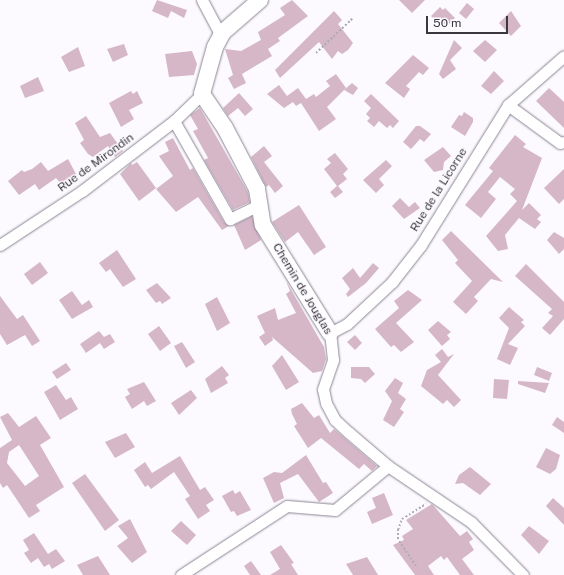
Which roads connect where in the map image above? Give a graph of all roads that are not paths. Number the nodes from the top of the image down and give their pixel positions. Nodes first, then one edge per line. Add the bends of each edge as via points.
1 (202, 0) edge
2 (260, 0) edge
3 (223, 32) junction
4 (564, 56) edge
5 (202, 94) junction
6 (508, 105) junction
7 (174, 121) junction
8 (564, 142) edge
9 (260, 205) junction
10 (0, 245) edge
11 (330, 333) junction
12 (388, 466) junction
13 (180, 575) edge
14 (524, 575) edge

1 - 3 street via 218,30
2 - 3 street
3 - 5 street via 215,47
4 - 6 street, Rue de la Licorne
5 - 7 street, Rue de Mirondin
5 - 9 street, Chemin de Jouglas via 225,128 257,189
6 - 8 street via 560,143
6 - 11 street, Rue de la Licorne via 429,232 392,282 347,324
7 - 9 street via 230,219
7 - 10 street, Rue de Mirondin via 82,191
9 - 11 street, Chemin de Jouglas via 263,224
11 - 12 street, Chemin de Jouglas via 333,360 323,389 326,403 335,420
12 - 13 street via 335,510 287,506
12 - 14 street, Chemin de Jouglas via 471,522

